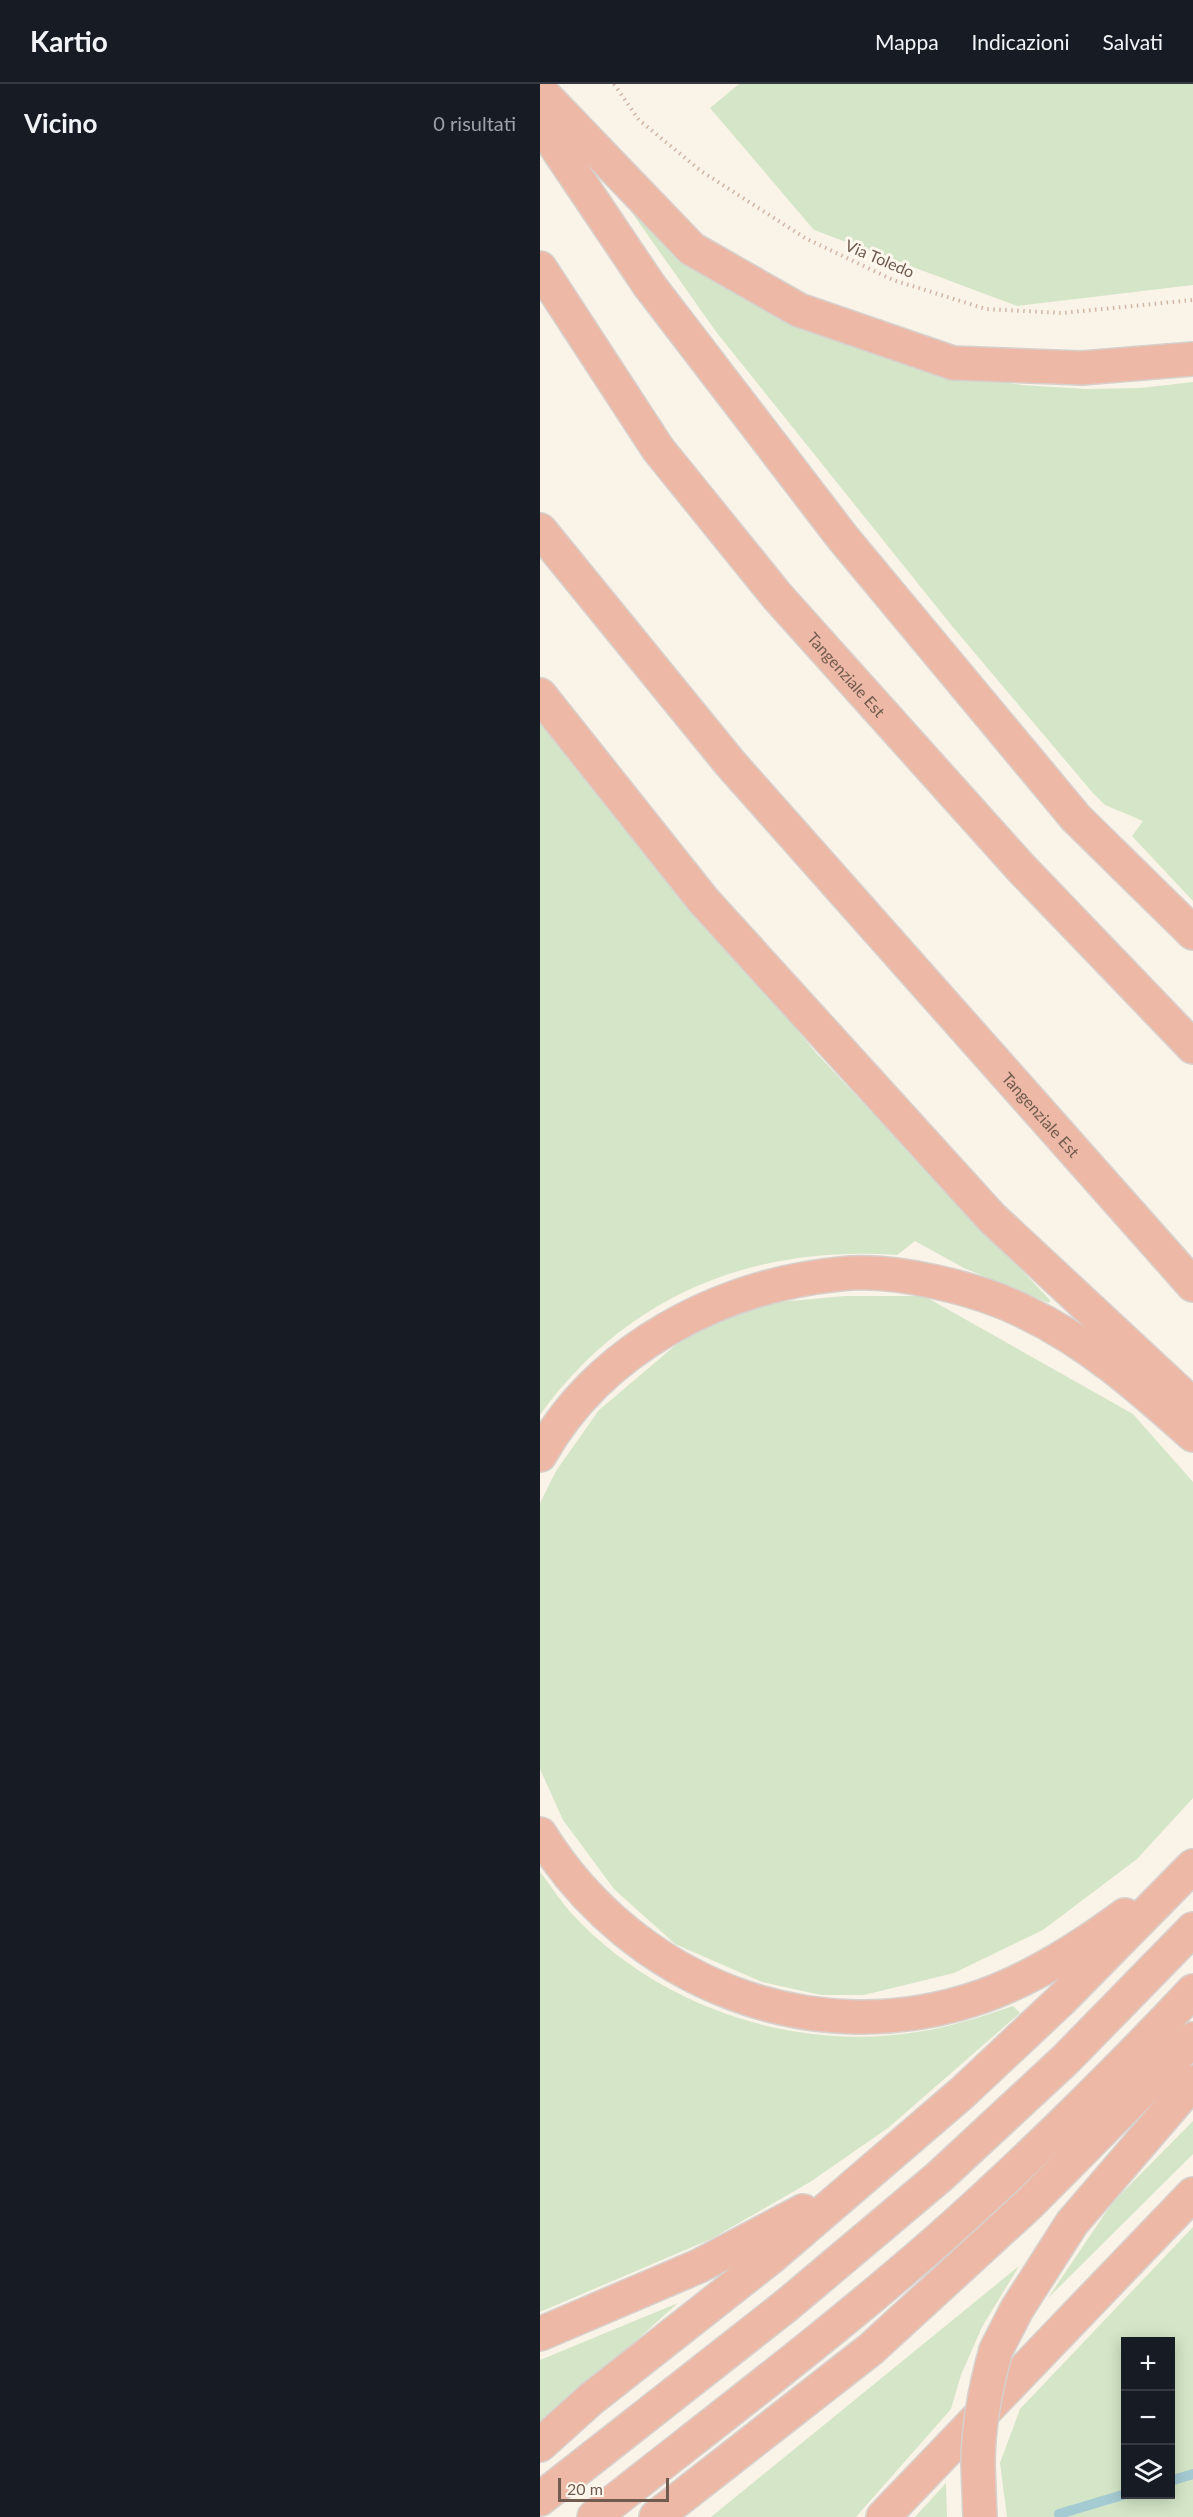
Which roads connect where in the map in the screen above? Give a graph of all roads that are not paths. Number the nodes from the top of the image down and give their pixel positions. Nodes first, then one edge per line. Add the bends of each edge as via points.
1 (540, 91) edge
2 (540, 123) edge
3 (540, 268) edge
4 (1193, 359) edge
5 (540, 530) edge
6 (540, 695) edge
7 (1193, 933) edge
8 (1193, 1047) edge
9 (1193, 1285) edge
10 (1193, 1405) edge
11 (1193, 1435) edge
12 (540, 1455) edge
13 (540, 1834) edge
14 (1193, 1864) edge
15 (1193, 1929) edge
16 (1193, 1991) edge
17 (1193, 2040) edge
18 (1193, 2082) edge
19 (914, 2136) junction
20 (1193, 2194) edge
21 (540, 2334) edge
22 (540, 2445) edge
23 (540, 2499) edge
24 (594, 2517) edge
25 (656, 2517) edge
26 (883, 2517) edge
27 (980, 2517) edge

1 - 4 highway via 692,249 799,310 953,363 1082,368
2 - 7 highway via 650,285 843,538 1076,818
3 - 8 highway, Tangenziale Est via 658,449 777,596 1021,868
5 - 9 highway, Tangenziale Est via 730,763
6 - 10 highway via 703,900 992,1218
11 - 12 highway via 1118,1368 1088,1346 1025,1311 937,1283 842,1273 729,1298 646,1342 590,1388 555,1429
13 - 14 highway via 580,1889 612,1922 686,1973 725,1992 766,2005 849,2017 942,2008 1023,1979 1112,1924
14 - 19 highway via 1024,2037
15 - 23 highway via 1058,2067 939,2177 786,2305
16 - 24 highway via 1018,2168 937,2241
17 - 25 highway via 1028,2205 871,2349
18 - 27 highway, bridge via 1072,2223 1023,2299 996,2350 982,2409
19 - 21 highway via 808,2208 749,2241
19 - 22 highway
20 - 26 highway

